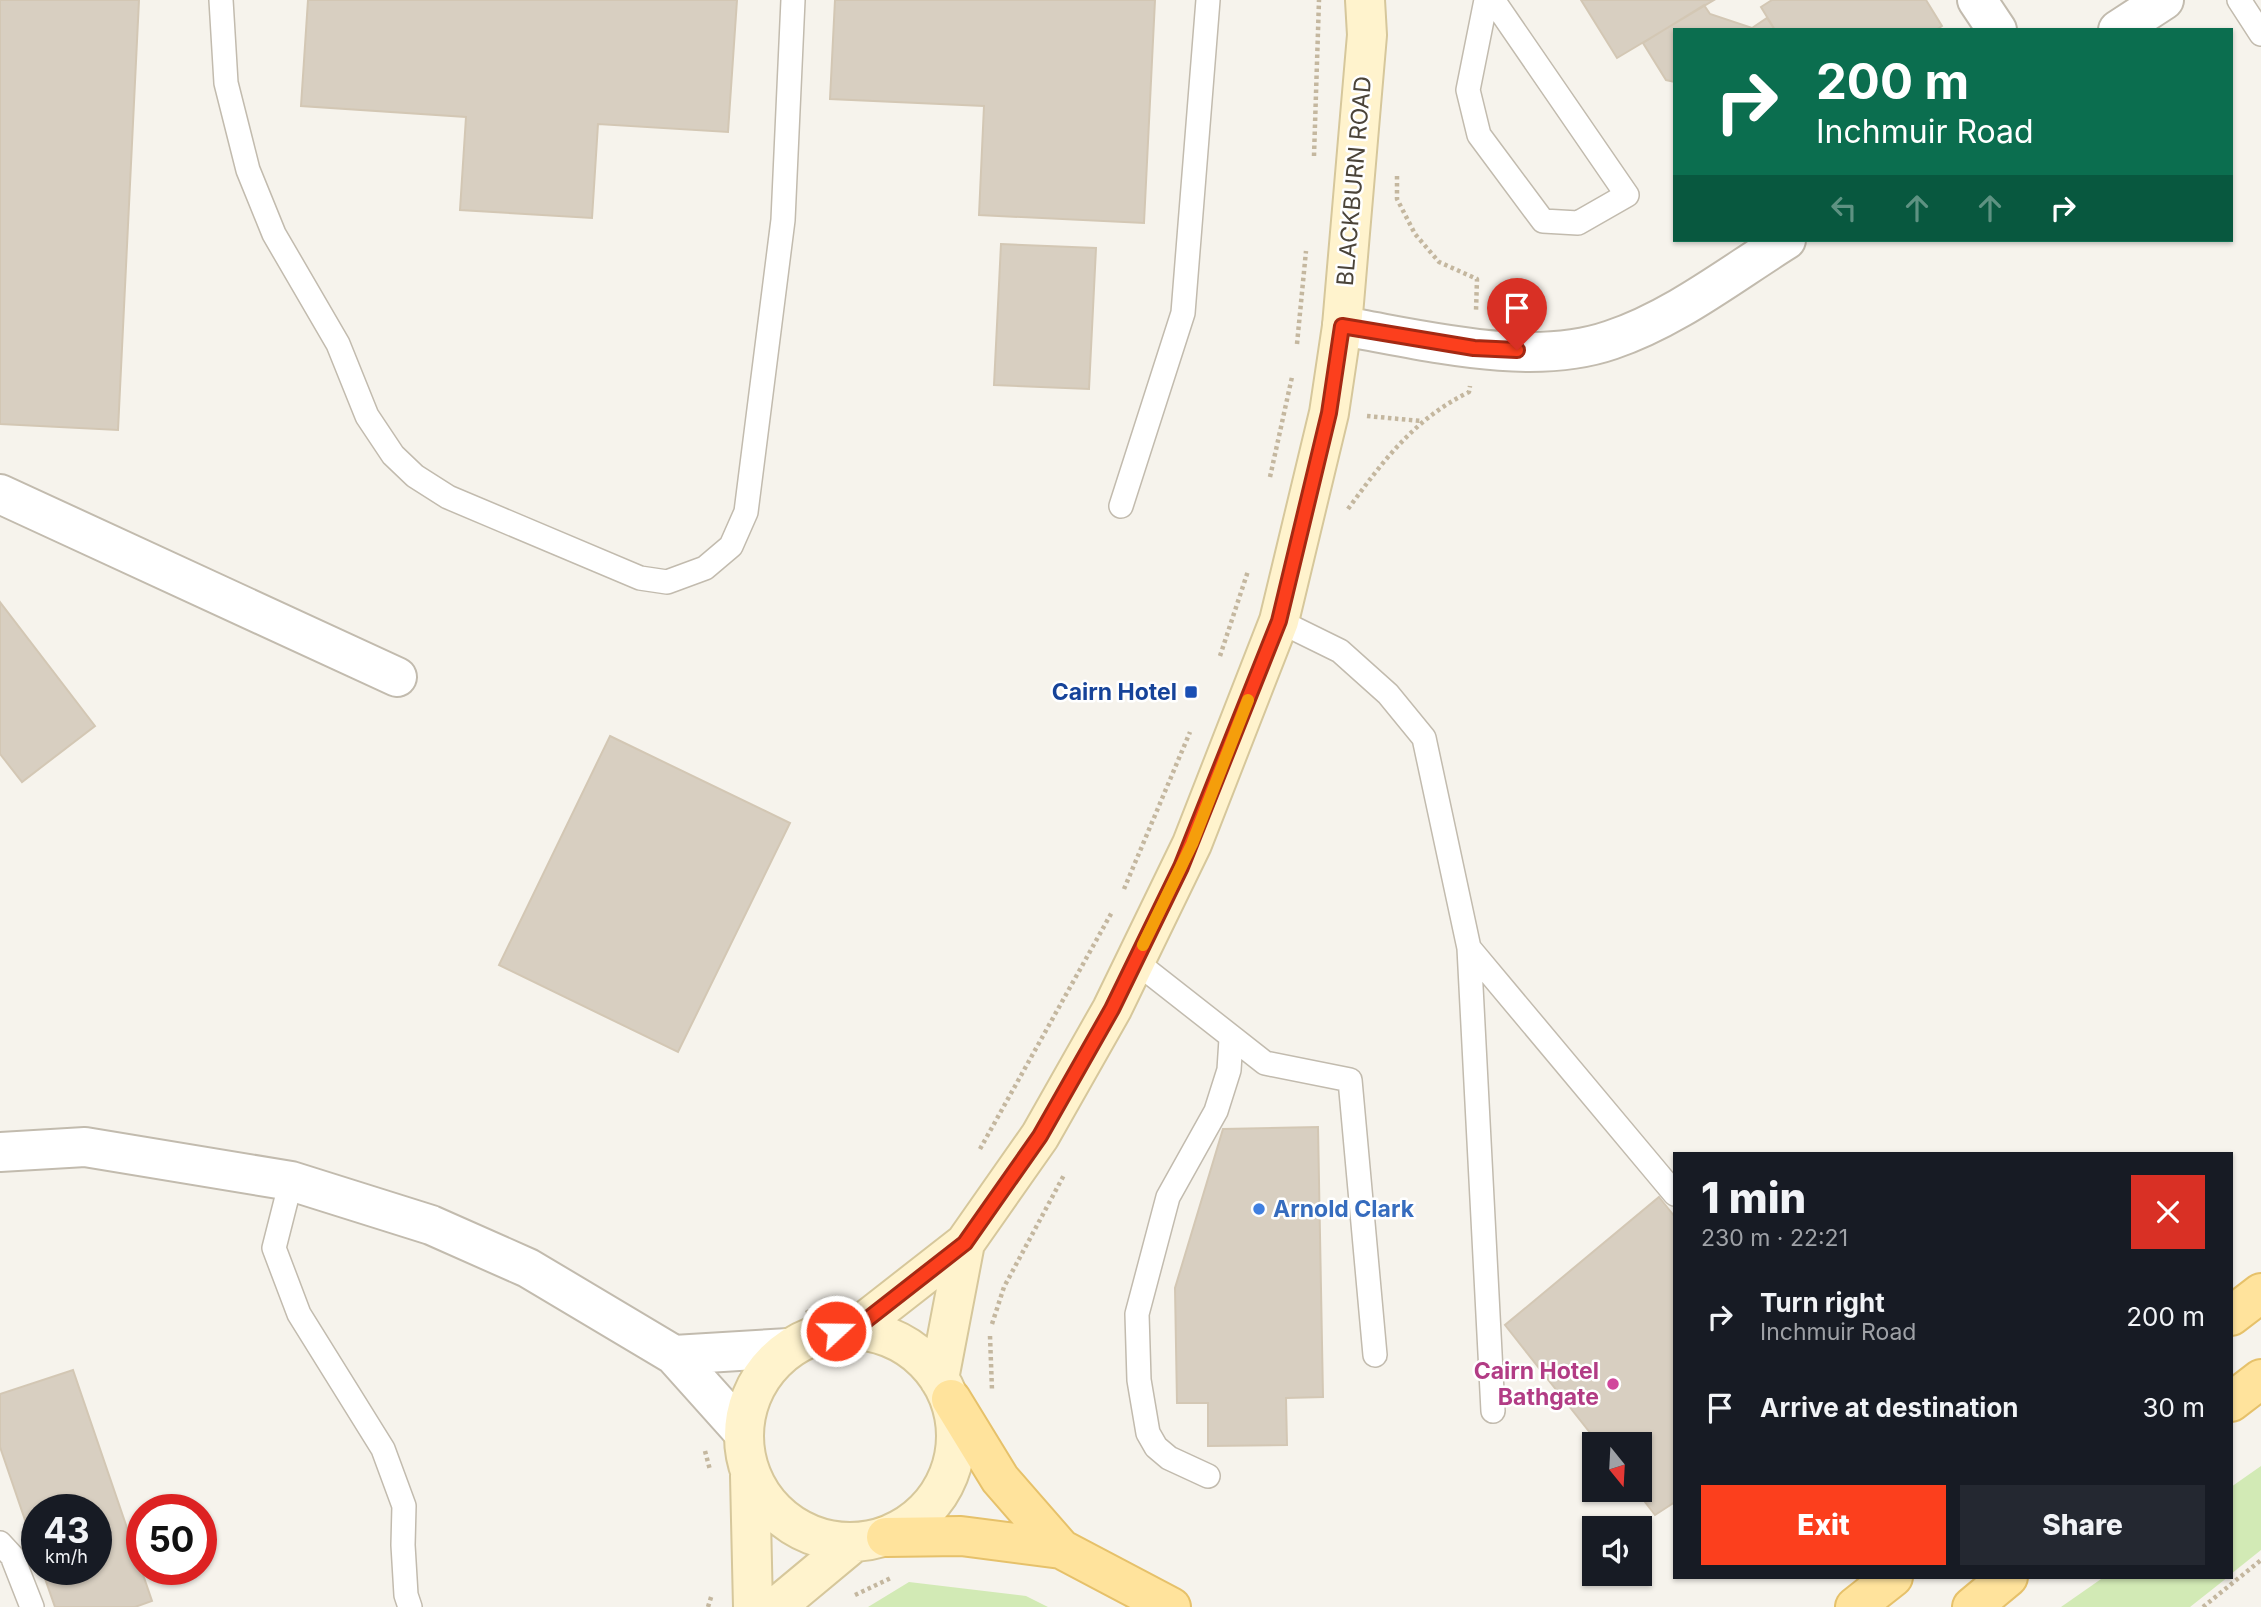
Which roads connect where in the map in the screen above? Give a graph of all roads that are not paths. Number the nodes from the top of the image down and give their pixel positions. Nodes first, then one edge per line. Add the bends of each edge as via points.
1 (221, 0) edge
2 (793, 0) edge
3 (1208, 0) edge
4 (1365, 0) edge
5 (1486, 0) edge
6 (1493, 0) edge
7 (1977, 0) edge
8 (2164, 0) edge
9 (2239, 0) edge
10 (1996, 28) edge
11 (2121, 28) edge
12 (2261, 34) edge
13 (1783, 242) edge
14 (1342, 326) junction
15 (0, 494) edge
16 (1121, 506) dead end
17 (1279, 621) junction
18 (397, 677) dead end
19 (1469, 948) junction
20 (1135, 961) junction
21 (1231, 1039) junction
22 (0, 1152) edge
23 (290, 1181) junction
24 (1673, 1192) edge
25 (965, 1243) junction
26 (2261, 1293) edge
27 (844, 1314) junction
28 (2233, 1314) edge
29 (793, 1333) junction
30 (674, 1355) junction
31 (1375, 1355) dead end
32 (2261, 1379) edge
33 (945, 1389) junction
34 (2233, 1400) edge
35 (1493, 1411) dead end
36 (743, 1432) junction
37 (750, 1476) junction
38 (1208, 1476) dead end
39 (869, 1540) junction
40 (0, 1543) edge
41 (1060, 1549) junction
42 (1890, 1579) edge
43 (2006, 1579) edge
44 (32, 1607) edge
45 (410, 1607) edge
46 (753, 1607) edge
47 (776, 1607) edge
48 (1171, 1607) edge
49 (1855, 1607) edge
50 (1972, 1607) edge

1 - 2 lane via 226,83 248,170 274,234 338,344 367,416 393,455 448,497 640,578 667,582 705,568 732,546 746,512 783,220
3 - 16 lane via 1183,313
4 - 14 main road, BLACKBURN ROAD via 1367,35
5 - 6 lane via 1468,90 1479,135 1543,221 1578,223 1627,195
7 - 10 street
8 - 11 street
9 - 12 lane
13 - 14 street via 1654,322 1609,341 1560,352 1474,348
14 - 17 main road, BLACKBURN ROAD via 1329,413
15 - 18 street
17 - 19 lane via 1340,651 1388,694 1424,738
17 - 20 main road, BLACKBURN ROAD via 1192,844
19 - 24 lane
19 - 35 lane
20 - 21 lane
20 - 25 main road, BLACKBURN ROAD via 1040,1136
21 - 31 lane via 1265,1063 1350,1080
21 - 38 lane via 1216,1111 1168,1197 1137,1314 1139,1380 1148,1433 1169,1458
22 - 23 street via 85,1147
23 - 30 street via 431,1225 528,1268
23 - 45 lane via 274,1248 299,1314 387,1461 404,1506
25 - 27 main road, BLACKBURN ROAD
25 - 33 main road, BLACKBURN ROAD
26 - 28 main road
27 - 29 main road via 818,1334
27 - 33 main road via 893,1338 930,1364
29 - 30 street
29 - 36 main road via 762,1374 745,1414
30 - 36 street
32 - 34 main road
33 - 39 main road via 957,1432 955,1459 945,1485 932,1504 904,1528
33 - 41 main road via 1000,1479
36 - 37 main road
37 - 39 main road via 781,1518 816,1538
37 - 46 main road
39 - 41 main road via 961,1536
39 - 47 main road
40 - 44 lane via 12,1556
41 - 48 main road
42 - 49 main road
43 - 50 main road

